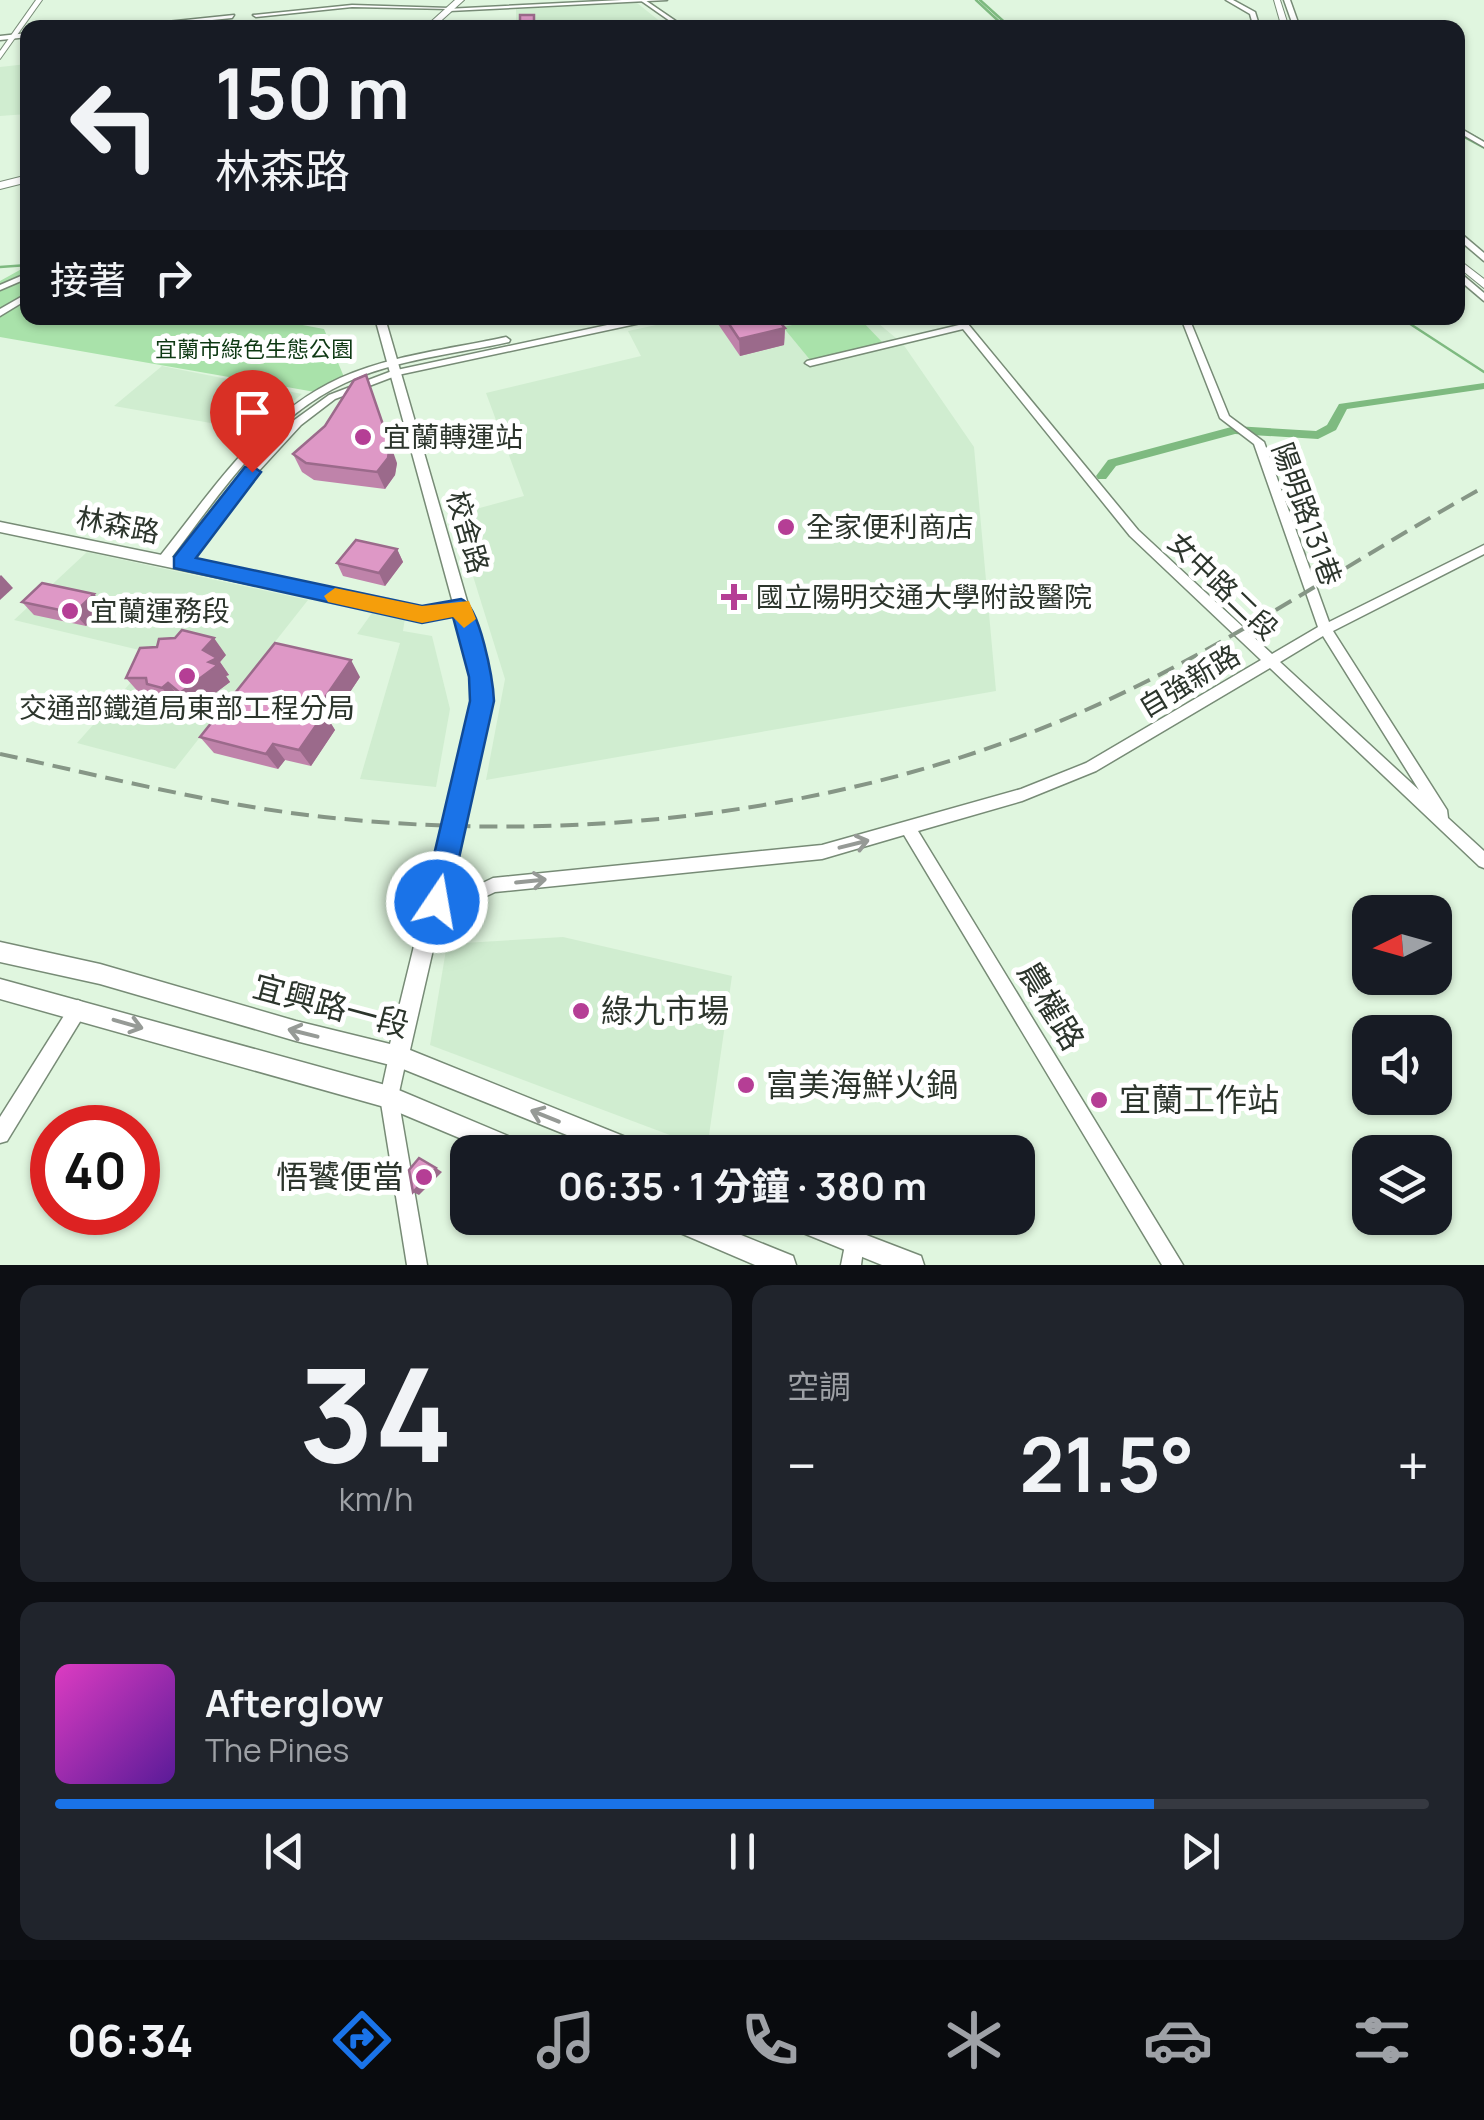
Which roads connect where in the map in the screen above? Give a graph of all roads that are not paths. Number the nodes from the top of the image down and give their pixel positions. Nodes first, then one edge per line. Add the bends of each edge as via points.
1 (428, 0) edge
2 (468, 0) edge
3 (644, 0) edge
4 (664, 0) edge
5 (1229, 0) edge
6 (1259, 0) edge
7 (455, 6) edge
8 (418, 8) junction
9 (1258, 13) junction
10 (256, 15) dead end
11 (232, 16) dead end
12 (191, 20) edge
13 (673, 20) edge
14 (1258, 20) edge
15 (1262, 20) edge
16 (20, 28) edge
17 (15, 36) junction
18 (20, 36) edge
19 (0, 38) edge
20 (0, 57) edge
21 (1465, 240) edge
22 (1465, 255) edge
23 (1484, 258) edge
24 (1465, 268) edge
25 (1484, 272) edge
26 (1465, 280) edge
27 (1484, 285) edge
28 (1484, 298) edge
29 (382, 325) edge
30 (581, 325) edge
31 (615, 325) edge
32 (951, 325) edge
33 (964, 325) edge
34 (1188, 325) edge
35 (810, 363) dead end
36 (394, 369) junction
37 (0, 527) edge
38 (1484, 549) edge
39 (164, 559) junction
40 (182, 562) junction
41 (461, 607) junction
42 (1325, 629) junction
43 (1268, 663) junction
44 (909, 830) junction
45 (1451, 830) junction
46 (1484, 861) edge
47 (437, 902) junction
48 (0, 952) edge
49 (0, 989) edge
50 (78, 1009) junction
51 (398, 1056) junction
52 (389, 1097) junction
53 (0, 1134) edge
54 (479, 1135) edge
55 (593, 1135) edge
56 (713, 1235) edge
57 (821, 1235) edge
58 (852, 1254) edge
59 (417, 1265) edge
60 (784, 1265) edge
61 (912, 1265) edge
62 (1174, 1265) edge

1 - 8 street
2 - 7 main road
3 - 4 street
3 - 7 street
3 - 13 street
5 - 9 street
6 - 9 street
7 - 8 street
8 - 10 street
9 - 14 street
9 - 15 street
11 - 12 street
16 - 17 main road
17 - 18 street
17 - 19 street
17 - 20 main road
21 - 23 street
22 - 25 main road
24 - 27 main road
26 - 28 street
29 - 36 street, 校舍路
30 - 36 street
31 - 36 street
32 - 35 street
33 - 43 street, 女中路二段 via 1134,534
34 - 42 street, 陽明路131巷 via 1225,418 1259,442
36 - 39 street via 342,381 290,415
36 - 40 street via 332,397 297,424
36 - 41 street, 校舍路
37 - 39 street, 林森路
38 - 42 street, 自強新路
39 - 40 street, 林森路
40 - 41 street, 林森路 via 422,614
41 - 47 street, 校舍路 via 482,701
42 - 43 street, 自強新路
42 - 45 street, 陽明路131巷
43 - 44 street, 自強新路 via 1091,767
43 - 45 street, 女中路二段
47 -> 44 street, 自強新路 via 493,885 822,852
44 - 62 street, 農權路
45 - 46 street, 女中路二段
47 - 51 street, 校舍路
51 -> 48 street, 宜興路一段
49 - 50 street
50 -> 52 street
50 - 53 street
51 - 52 street
55 -> 51 street, 宜興路一段
52 - 54 street
52 - 59 street
56 - 60 street
57 - 58 street
58 - 61 street

